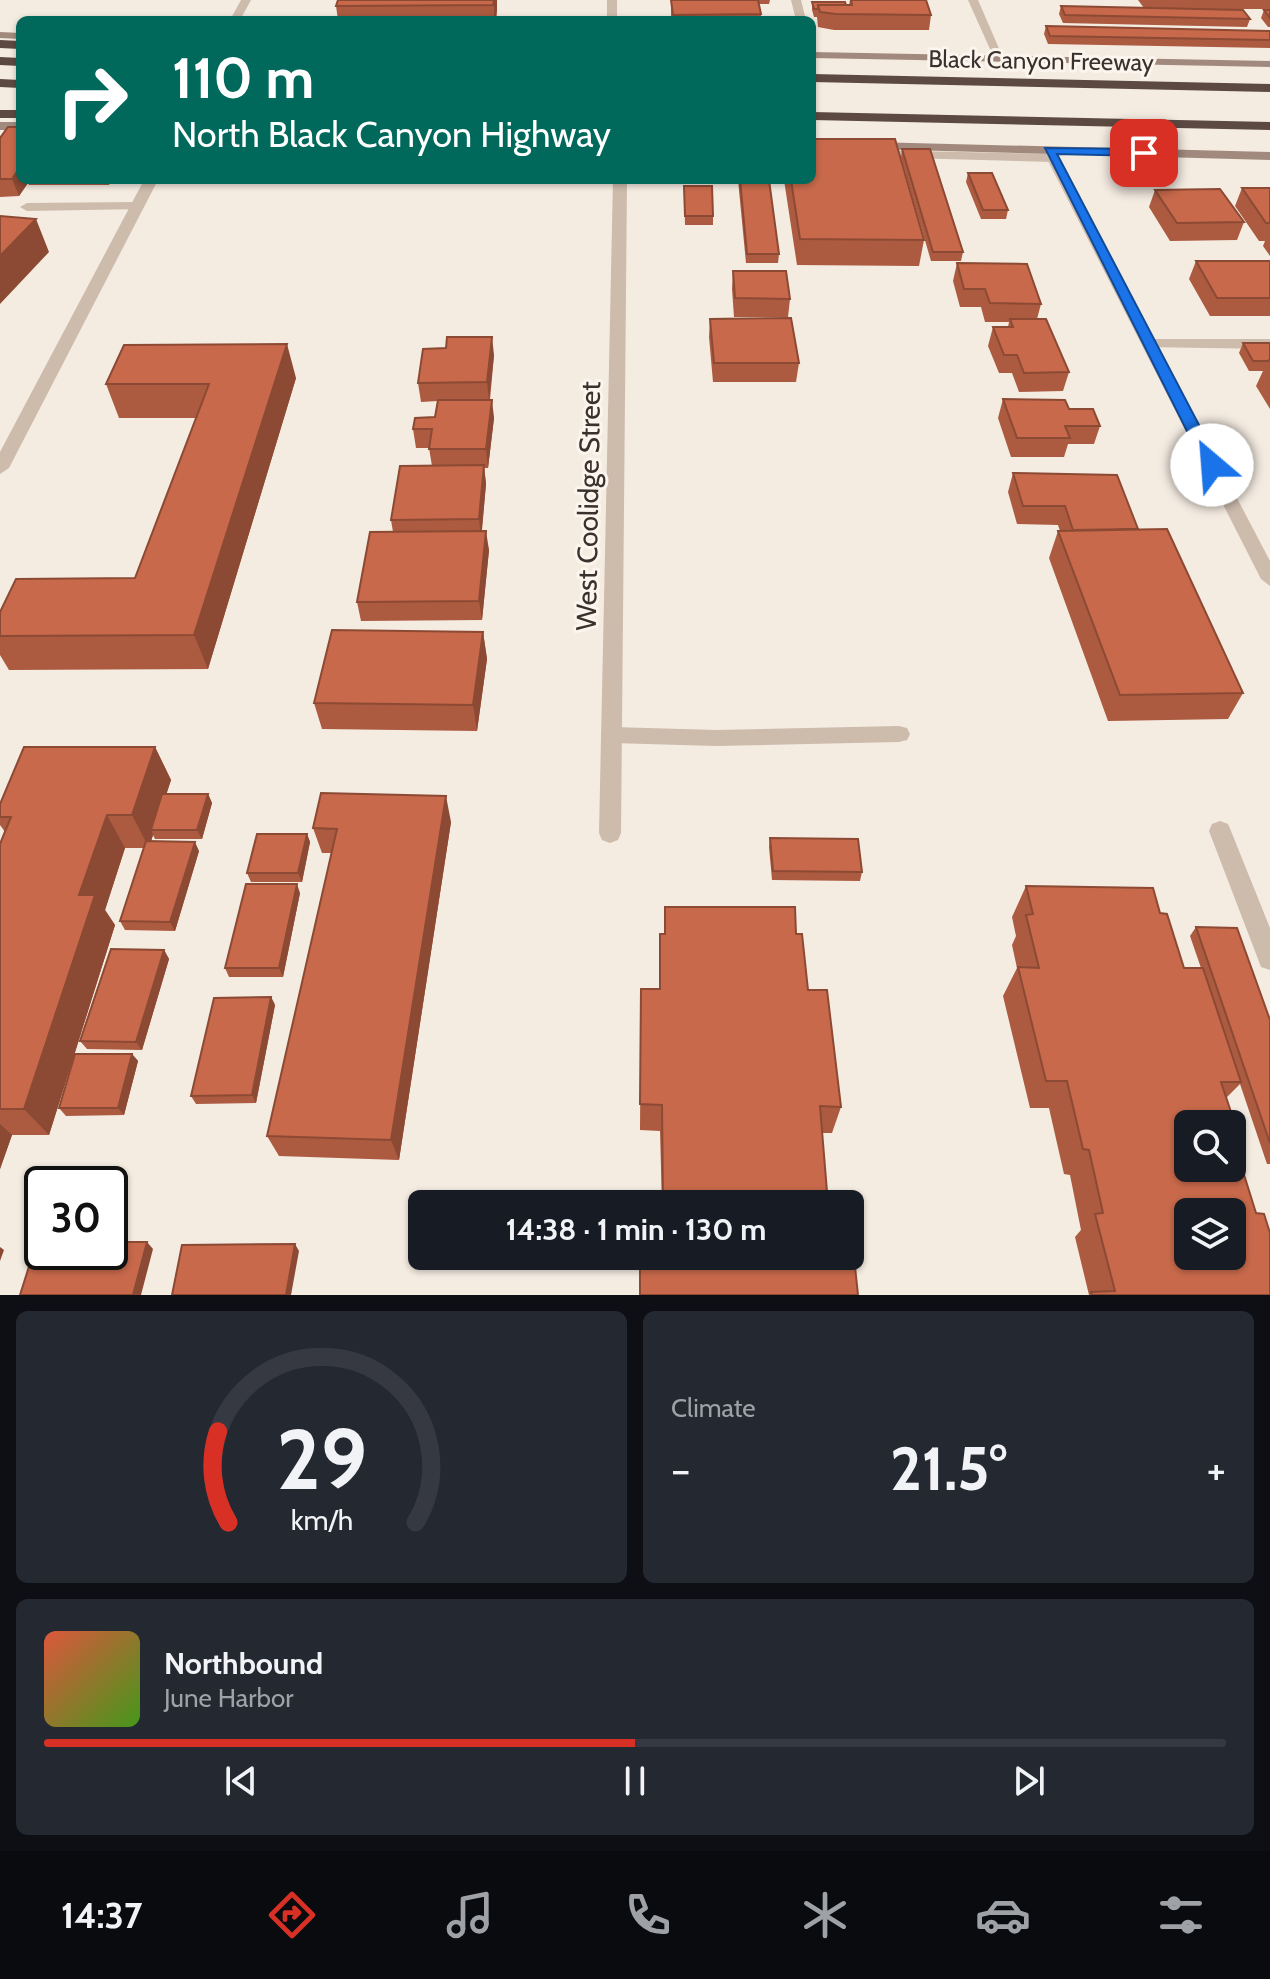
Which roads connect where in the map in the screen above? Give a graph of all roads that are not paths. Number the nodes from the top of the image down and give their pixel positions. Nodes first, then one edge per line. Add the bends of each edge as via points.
1 (973, 0) edge
2 (816, 55) edge
3 (1000, 58) junction
4 (1270, 64) edge
5 (816, 78) edge
6 (1270, 88) edge
7 (816, 91) edge
8 (1270, 101) edge
9 (816, 102) edge
10 (1270, 111) edge
11 (816, 116) edge
12 (1270, 126) edge
13 (855, 149) edge
14 (1051, 154) junction
15 (1270, 156) edge
16 (149, 184) edge
17 (620, 184) edge
18 (137, 206) junction
19 (27, 207) dead end
20 (1150, 344) junction
21 (1270, 344) edge
22 (0, 468) edge
23 (1270, 579) edge
24 (899, 734) dead end
25 (612, 735) junction
26 (1220, 831) dead end
27 (610, 833) dead end
28 (1270, 959) edge

1 - 3 street
2 - 3 main road
3 - 4 main road
5 - 6 highway, Black Canyon Freeway
7 - 8 highway
9 - 10 highway
11 - 12 highway
13 - 14 street
14 - 15 main road
14 - 20 street
16 - 18 street
17 - 25 street, West Coolidge Street
18 - 19 street
18 - 22 street
20 - 21 street
20 - 23 street
24 - 25 street
25 - 27 street, West Coolidge Street
26 - 28 street

